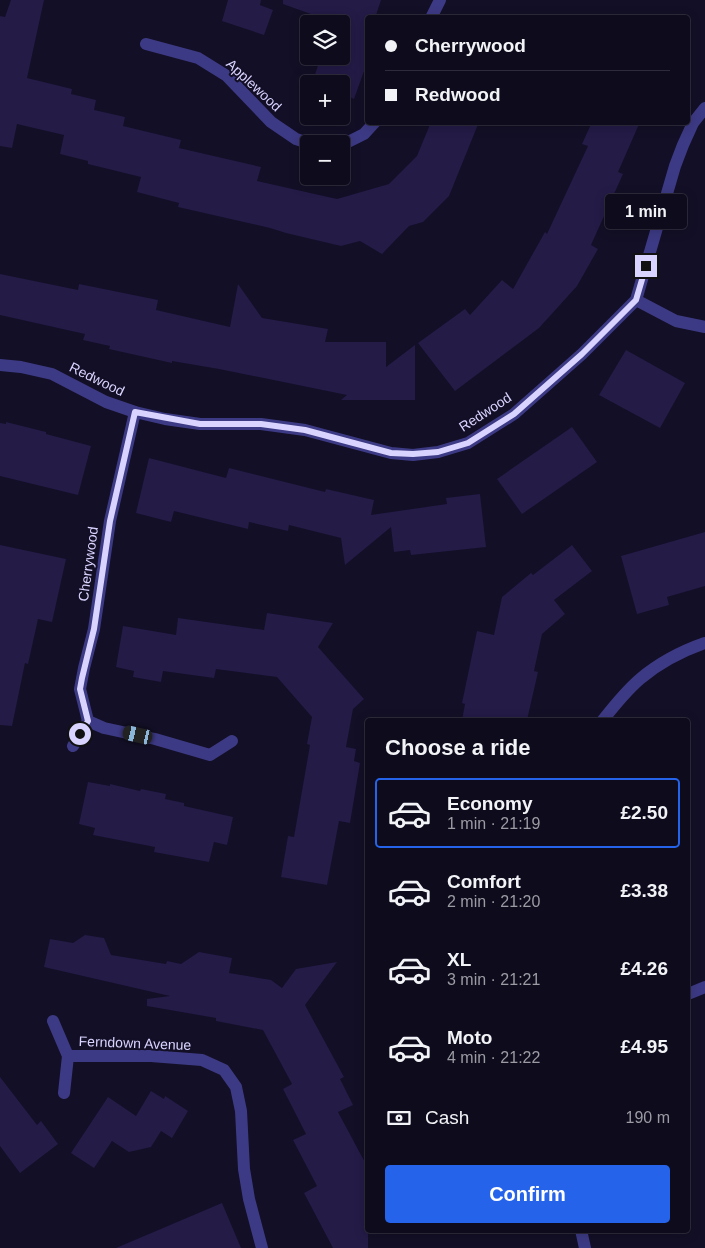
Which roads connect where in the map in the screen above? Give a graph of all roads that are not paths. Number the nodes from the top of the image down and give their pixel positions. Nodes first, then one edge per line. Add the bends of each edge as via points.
1 (440, 0) edge
2 (432, 15) edge
3 (146, 44) dead end
4 (705, 108) edge
5 (372, 125) edge
6 (300, 140) edge
7 (350, 141) edge
8 (636, 300) junction
9 (705, 326) edge
10 (0, 365) edge
11 (135, 412) junction
12 (705, 643) edge
13 (604, 718) edge
14 (88, 721) junction
15 (232, 741) dead end
16 (73, 746) dead end
17 (705, 986) edge
18 (690, 993) edge
19 (53, 1021) dead end
20 (68, 1056) junction
21 (64, 1093) dead end
22 (581, 1233) edge
23 (583, 1247) edge
24 (262, 1248) edge

1 - 2 street
3 - 6 street, Applewood via 198,58 227,76 271,122
4 - 8 street, Redwood via 693,124 675,166
5 - 7 street
8 - 9 street via 676,321
8 - 11 street, Redwood via 582,354 514,414 468,443 438,452 391,453 305,430 261,424 200,424
10 - 11 street, Redwood via 52,374 106,402
11 - 14 street, Cherrywood via 110,521 94,629 80,689
12 - 13 street via 666,660 639,680
14 - 15 street via 210,755
14 - 16 street
17 - 18 street
19 - 20 street, Ferndown Avenue
20 - 21 street, Ferndown Avenue
20 - 24 street, Ferndown Avenue via 202,1060 224,1070 236,1087 241,1111 244,1170
22 - 23 street

